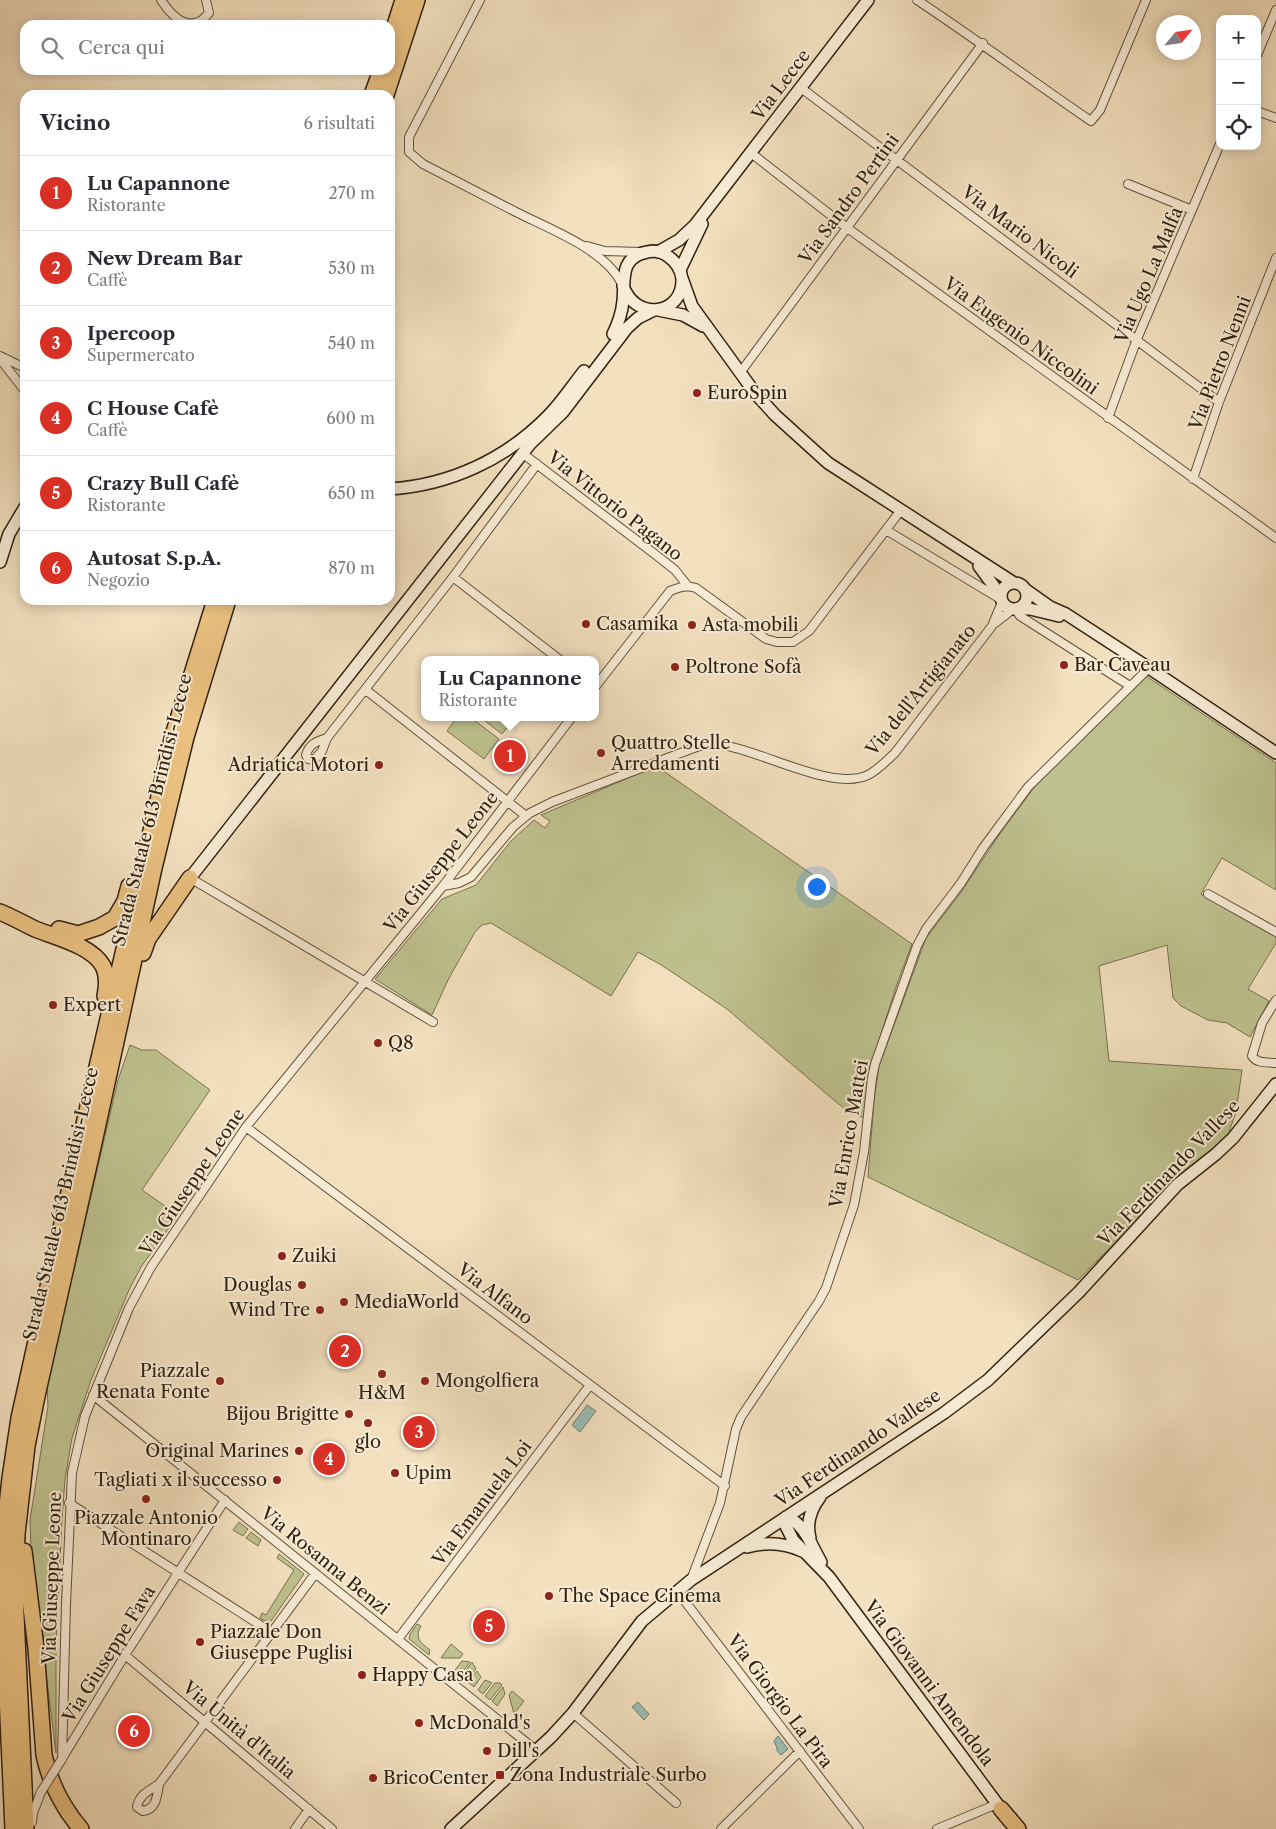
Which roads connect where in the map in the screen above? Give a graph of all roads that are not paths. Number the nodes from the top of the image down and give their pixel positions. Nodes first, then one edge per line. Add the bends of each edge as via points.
1 (161, 0) edge
2 (206, 0) edge
3 (403, 0) edge
4 (417, 0) edge
5 (480, 0) edge
6 (868, 0) edge
7 (917, 0) edge
8 (1146, 0) edge
9 (1276, 10) edge
10 (179, 20) edge
11 (202, 20) edge
12 (395, 25) edge
13 (1273, 26) edge
14 (983, 44) junction
15 (1261, 48) edge
16 (395, 67) edge
17 (378, 75) edge
18 (393, 75) edge
19 (801, 88) junction
20 (374, 90) edge
21 (388, 90) edge
22 (1261, 112) edge
23 (1276, 118) edge
24 (1217, 150) edge
25 (751, 154) junction
26 (897, 158) junction
27 (1128, 184) dead end
28 (723, 191) junction
29 (1192, 210) junction
30 (846, 227) junction
31 (578, 243) junction
32 (653, 252) junction
33 (1276, 258) edge
34 (681, 274) junction
35 (623, 286) junction
36 (653, 310) junction
37 (613, 334) junction
38 (1137, 339) junction
39 (718, 342) junction
40 (0, 357) edge
41 (20, 366) edge
42 (740, 373) junction
43 (20, 384) edge
44 (1219, 402) junction
45 (1108, 418) junction
46 (522, 453) junction
47 (537, 464) junction
48 (1193, 479) junction
49 (395, 489) edge
50 (901, 510) junction
51 (20, 515) edge
52 (886, 530) junction
53 (1276, 538) edge
54 (964, 550) junction
55 (0, 562) edge
56 (453, 578) junction
57 (1014, 582) junction
58 (687, 585) junction
59 (1026, 590) junction
60 (1002, 599) junction
61 (213, 605) edge
62 (226, 605) edge
63 (1015, 609) junction
64 (1075, 621) junction
65 (992, 626) junction
66 (555, 656) edge
67 (1149, 668) junction
68 (599, 682) edge
69 (1130, 686) junction
70 (366, 690) junction
71 (569, 721) edge
72 (328, 738) dead end
73 (1276, 753) edge
74 (158, 800) junction
75 (508, 800) junction
76 (526, 816) junction
77 (190, 878) junction
78 (442, 886) junction
79 (1208, 894) dead end
80 (0, 902) edge
81 (0, 912) edge
82 (1276, 932) edge
83 (365, 981) junction
84 (1276, 1000) edge
85 (433, 1022) dead end
86 (112, 1062) junction
87 (1276, 1063) edge
88 (1276, 1084) edge
89 (86, 1115) junction
90 (246, 1127) junction
91 (590, 1386) junction
92 (93, 1395) junction
93 (37, 1396) junction
94 (725, 1486) junction
95 (826, 1490) junction
96 (225, 1500) junction
97 (69, 1503) junction
98 (786, 1517) junction
99 (2, 1548) edge
100 (736, 1551) junction
101 (810, 1551) junction
102 (179, 1573) junction
103 (315, 1574) junction
104 (692, 1580) junction
105 (677, 1590) junction
106 (271, 1632) junction
107 (398, 1639) junction
108 (125, 1655) junction
109 (573, 1713) junction
110 (205, 1722) junction
111 (537, 1751) junction
112 (800, 1751) junction
113 (62, 1758) junction
114 (159, 1784) dead end
115 (676, 1803) dead end
116 (999, 1807) junction
117 (309, 1810) junction
118 (13, 1829) edge
119 (26, 1829) edge
120 (32, 1829) edge
121 (81, 1829) edge
122 (295, 1829) edge
123 (332, 1829) edge
124 (452, 1829) edge
125 (721, 1829) edge
126 (859, 1829) edge
127 (937, 1829) edge
128 (1013, 1829) edge
129 (1018, 1829) edge

1 - 10 street
2 - 11 street via 209,13
3 - 12 highway
4 - 16 highway
5 - 31 street via 408,137 409,152 423,164
6 - 19 street, Via Lecce
7 - 14 street
8 - 14 street via 1100,110 1091,121
9 - 13 street
13 - 15 street
14 - 26 street, Via Sandro Pertini
17 - 20 highway
18 - 21 highway
19 - 25 street, Via Lecce
19 - 26 street, Via Mario Nicoli
22 - 23 street
24 - 29 street, Via Ugo La Malfa
25 - 28 street, Via Lecce
25 - 30 street, Via Eugenio Niccolini
26 - 30 street, Via Sandro Pertini
26 - 38 street, Via Mario Nicoli
27 - 29 street
28 - 32 street, Via Lecce via 687,233
28 - 34 street, Via Lecce via 698,231
29 - 38 street, Via Ugo La Malfa
30 - 42 street, Via Sandro Pertini
30 - 45 street, Via Eugenio Niccolini
31 - 32 street via 605,251
31 - 35 street via 604,262
32 - 34 street via 667,255
32 - 35 street via 639,254 631,260 623,277
33 - 44 street, Via Pietro Nenni
34 - 36 street via 681,287 673,302
34 - 39 street via 692,306
35 - 36 street via 632,302
35 - 37 street via 621,313
36 - 37 street via 629,318
36 - 39 street via 692,319
36 - 46 street via 627,328 563,412
37 - 49 street via 532,432 462,474
38 - 44 street, Via Mario Nicoli
38 - 45 street, Via Ugo La Malfa
39 - 42 street
40 - 41 street
40 - 43 street
42 - 50 street via 775,415 828,463
44 - 48 street, Via Pietro Nenni
45 - 48 street, Via Eugenio Niccolini
46 - 47 street, Via Vittorio Pagano
46 - 77 street
47 - 56 street
47 - 58 street, Via Vittorio Pagano via 675,570
48 - 53 street, Via Eugenio Niccolini
50 - 52 street
50 - 54 street
51 - 55 street via 9,534
52 - 58 street via 809,631 793,642 766,639 696,588
52 - 60 street
54 - 57 street
54 - 60 street via 984,571
56 - 66 street
56 - 70 street
57 - 59 street
57 - 60 street via 1005,586
58 - 68 street via 670,591
59 - 63 street via 1026,601
59 - 64 street
60 - 63 street via 1005,605
60 - 65 street, Via dell'Artigianato
61 - 74 highway, Strada Statale 613 Brindisi-Lecce via 173,735
62 - 86 highway, Strada Statale 613 Brindisi-Lecce via 186,737
63 - 64 street via 1049,613
63 - 65 street, Via dell'Artigianato
63 - 69 street via 1020,616
64 - 67 street
65 - 76 street, Via dell'Artigianato via 894,753 867,775 836,780 730,746 711,744 680,752 552,802
67 - 69 street, Via Enrico Mattei
67 - 73 street
69 - 94 street, Via Enrico Mattei via 1028,787 917,946 875,1064 854,1205 826,1288 741,1417
70 - 72 street
70 - 75 street
71 - 75 street, Via Giuseppe Leone
74 - 80 highway via 143,827 125,901 115,918 78,934 53,928
74 - 89 highway, Strada Statale 613 Brindisi-Lecce
75 - 76 street
75 - 78 street, Via Giuseppe Leone
76 - 78 street, Via dell'Artigianato via 470,877
77 - 83 street
77 - 86 highway via 143,950 120,1048
78 - 83 street, Via Giuseppe Leone
79 - 82 street
81 - 89 highway via 73,944 92,955 102,966 108,984 85,1086
83 - 85 street
83 - 90 street, Via Giuseppe Leone
84 - 87 street via 1262,1023 1252,1056 1260,1062
86 - 93 highway, Strada Statale 613 Brindisi-Lecce
88 - 95 street, Via Ferdinando Vallese via 1233,1138 1177,1185 1079,1292 988,1380
89 - 99 highway, Strada Statale 613 Brindisi-Lecce via 19,1418
90 - 91 street, Via Alfano
90 - 92 street, Via Giuseppe Leone via 151,1267 129,1308
91 - 94 street, Via Alfano
91 - 107 street, Via Emanuela Loi
92 - 96 street, Via Rosanna Benzi
92 - 97 street, Via Giuseppe Leone via 77,1446
93 - 119 highway, Strada Statale 613 Brindisi-Lecce via 23,1477 15,1594
93 - 121 highway via 24,1545 44,1748 48,1772 56,1790
94 - 104 street, Via Enrico Mattei
95 - 98 street, Via Ferdinando Vallese
95 - 101 street, Via Giovanni Amendola via 811,1513
96 - 102 street, Via Giuseppe Fava
96 - 103 street, Via Rosanna Benzi
97 - 102 street
97 - 113 street, Via Giuseppe Leone
98 - 100 street, Via Ferdinando Vallese
98 - 101 street, Via Giovanni Amendola via 796,1522
99 - 118 highway, Strada Statale 613 Brindisi-Lecce
100 - 101 street via 754,1545 773,1544
100 - 104 street, Via Ferdinando Vallese
101 - 116 street, Via Giovanni Amendola
102 - 106 street
102 - 108 street, Via Giuseppe Fava
103 - 106 street
103 - 107 street, Via Rosanna Benzi
104 - 105 street, Via Ferdinando Vallese
105 - 109 street, Via Ferdinando Vallese via 642,1621
105 - 112 street, Via Giorgio La Pira
106 - 110 street
107 - 111 street, Via Rosanna Benzi
108 - 110 street, Via Unità d'Italia
108 - 113 street, Via Giuseppe Fava
109 - 111 street, Via Ferdinando Vallese
109 - 115 street
110 - 114 street
110 - 117 street, Via Unità d'Italia
111 - 124 street, Via Ferdinando Vallese
112 - 125 street
112 - 126 street, Via Giorgio La Pira
113 - 120 street, Via Giuseppe Fava, bridge via 41,1792 33,1813
116 - 127 street
116 - 128 highway
116 - 129 highway
117 - 122 street
117 - 123 street, Via Unità d'Italia

